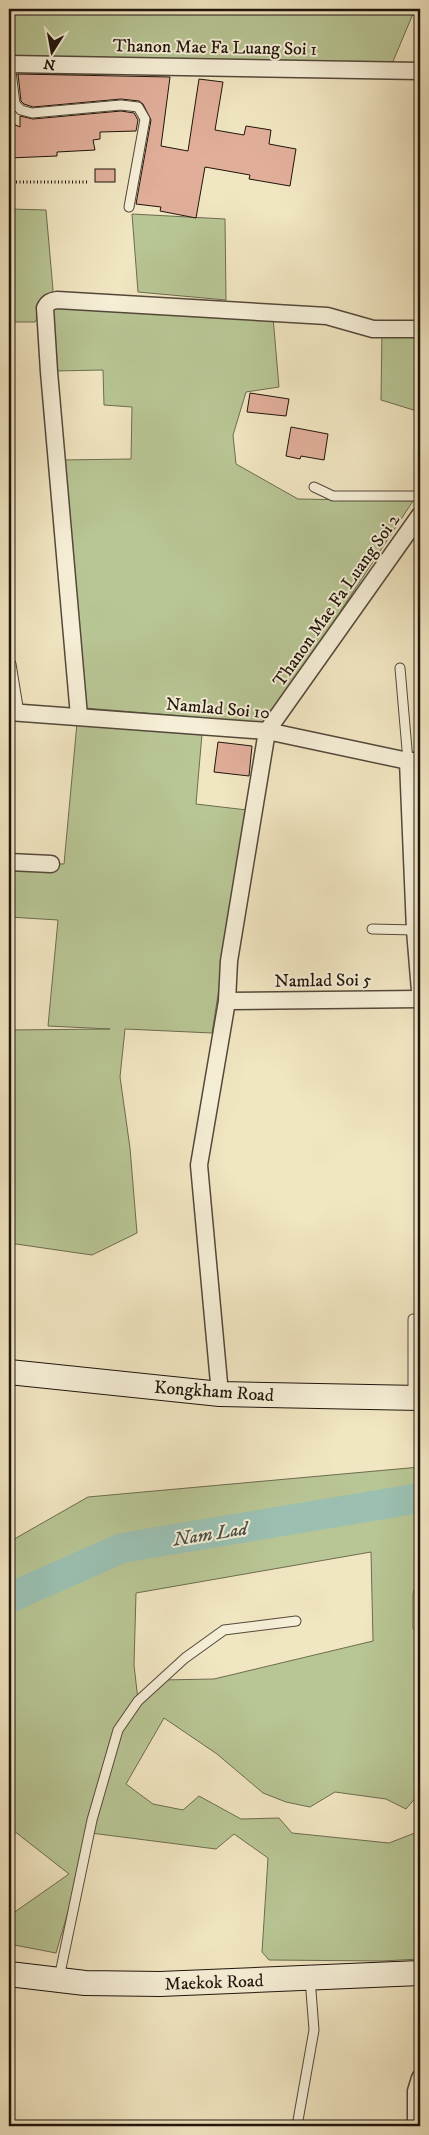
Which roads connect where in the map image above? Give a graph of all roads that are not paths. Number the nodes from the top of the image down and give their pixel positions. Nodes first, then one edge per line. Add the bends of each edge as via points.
1 (10, 64) edge
2 (420, 71) edge
3 (12, 107) edge
4 (129, 207) dead end
5 (420, 329) edge
6 (314, 487) dead end
7 (420, 496) edge
8 (420, 515) edge
9 (11, 664) dead end
10 (400, 668) dead end
11 (14, 712) edge
12 (79, 716) junction
13 (267, 732) junction
14 (414, 761) edge
15 (9, 862) edge
16 (51, 864) dead end
17 (372, 929) dead end
18 (415, 930) junction
19 (420, 991) edge
20 (420, 999) edge
21 (227, 1001) junction
22 (412, 1319) dead end
23 (9, 1372) edge
24 (220, 1394) junction
25 (416, 1398) edge
26 (296, 1621) dead end
27 (420, 1973) edge
28 (9, 1974) edge
29 (310, 1978) junction
30 (59, 1981) junction
31 (420, 2078) edge
32 (297, 2126) edge
33 (416, 2126) edge

1 - 2 street, Thanon Mae Fa Luang Soi 1
1 - 3 lane
3 - 4 lane via 32,113 122,105 138,107 145,119
5 - 12 street via 372,329 327,316 57,300 47,304 49,372
6 - 7 lane via 333,496
8 - 13 street, Thanon Mae Fa Luang Soi 2
9 - 11 lane
10 - 14 lane
11 - 12 street, Namlad Soi 10
12 - 13 street, Namlad Soi 10
13 - 14 street, Namlad Soi 10
13 - 21 street via 229,961
14 - 18 street
15 - 16 street
17 - 18 lane
18 - 19 street
20 - 21 street, Namlad Soi 5
21 - 24 street via 200,1165
22 - 25 lane
23 - 24 street, Kongkham Road
24 - 25 street, Kongkham Road
26 - 30 lane via 224,1630 185,1658 138,1701 118,1730 92,1820
27 - 29 street, Maekok Road
28 - 30 street, Maekok Road
29 - 30 street, Maekok Road via 160,1984
29 - 32 lane via 314,2030
31 - 33 street via 416,2091

